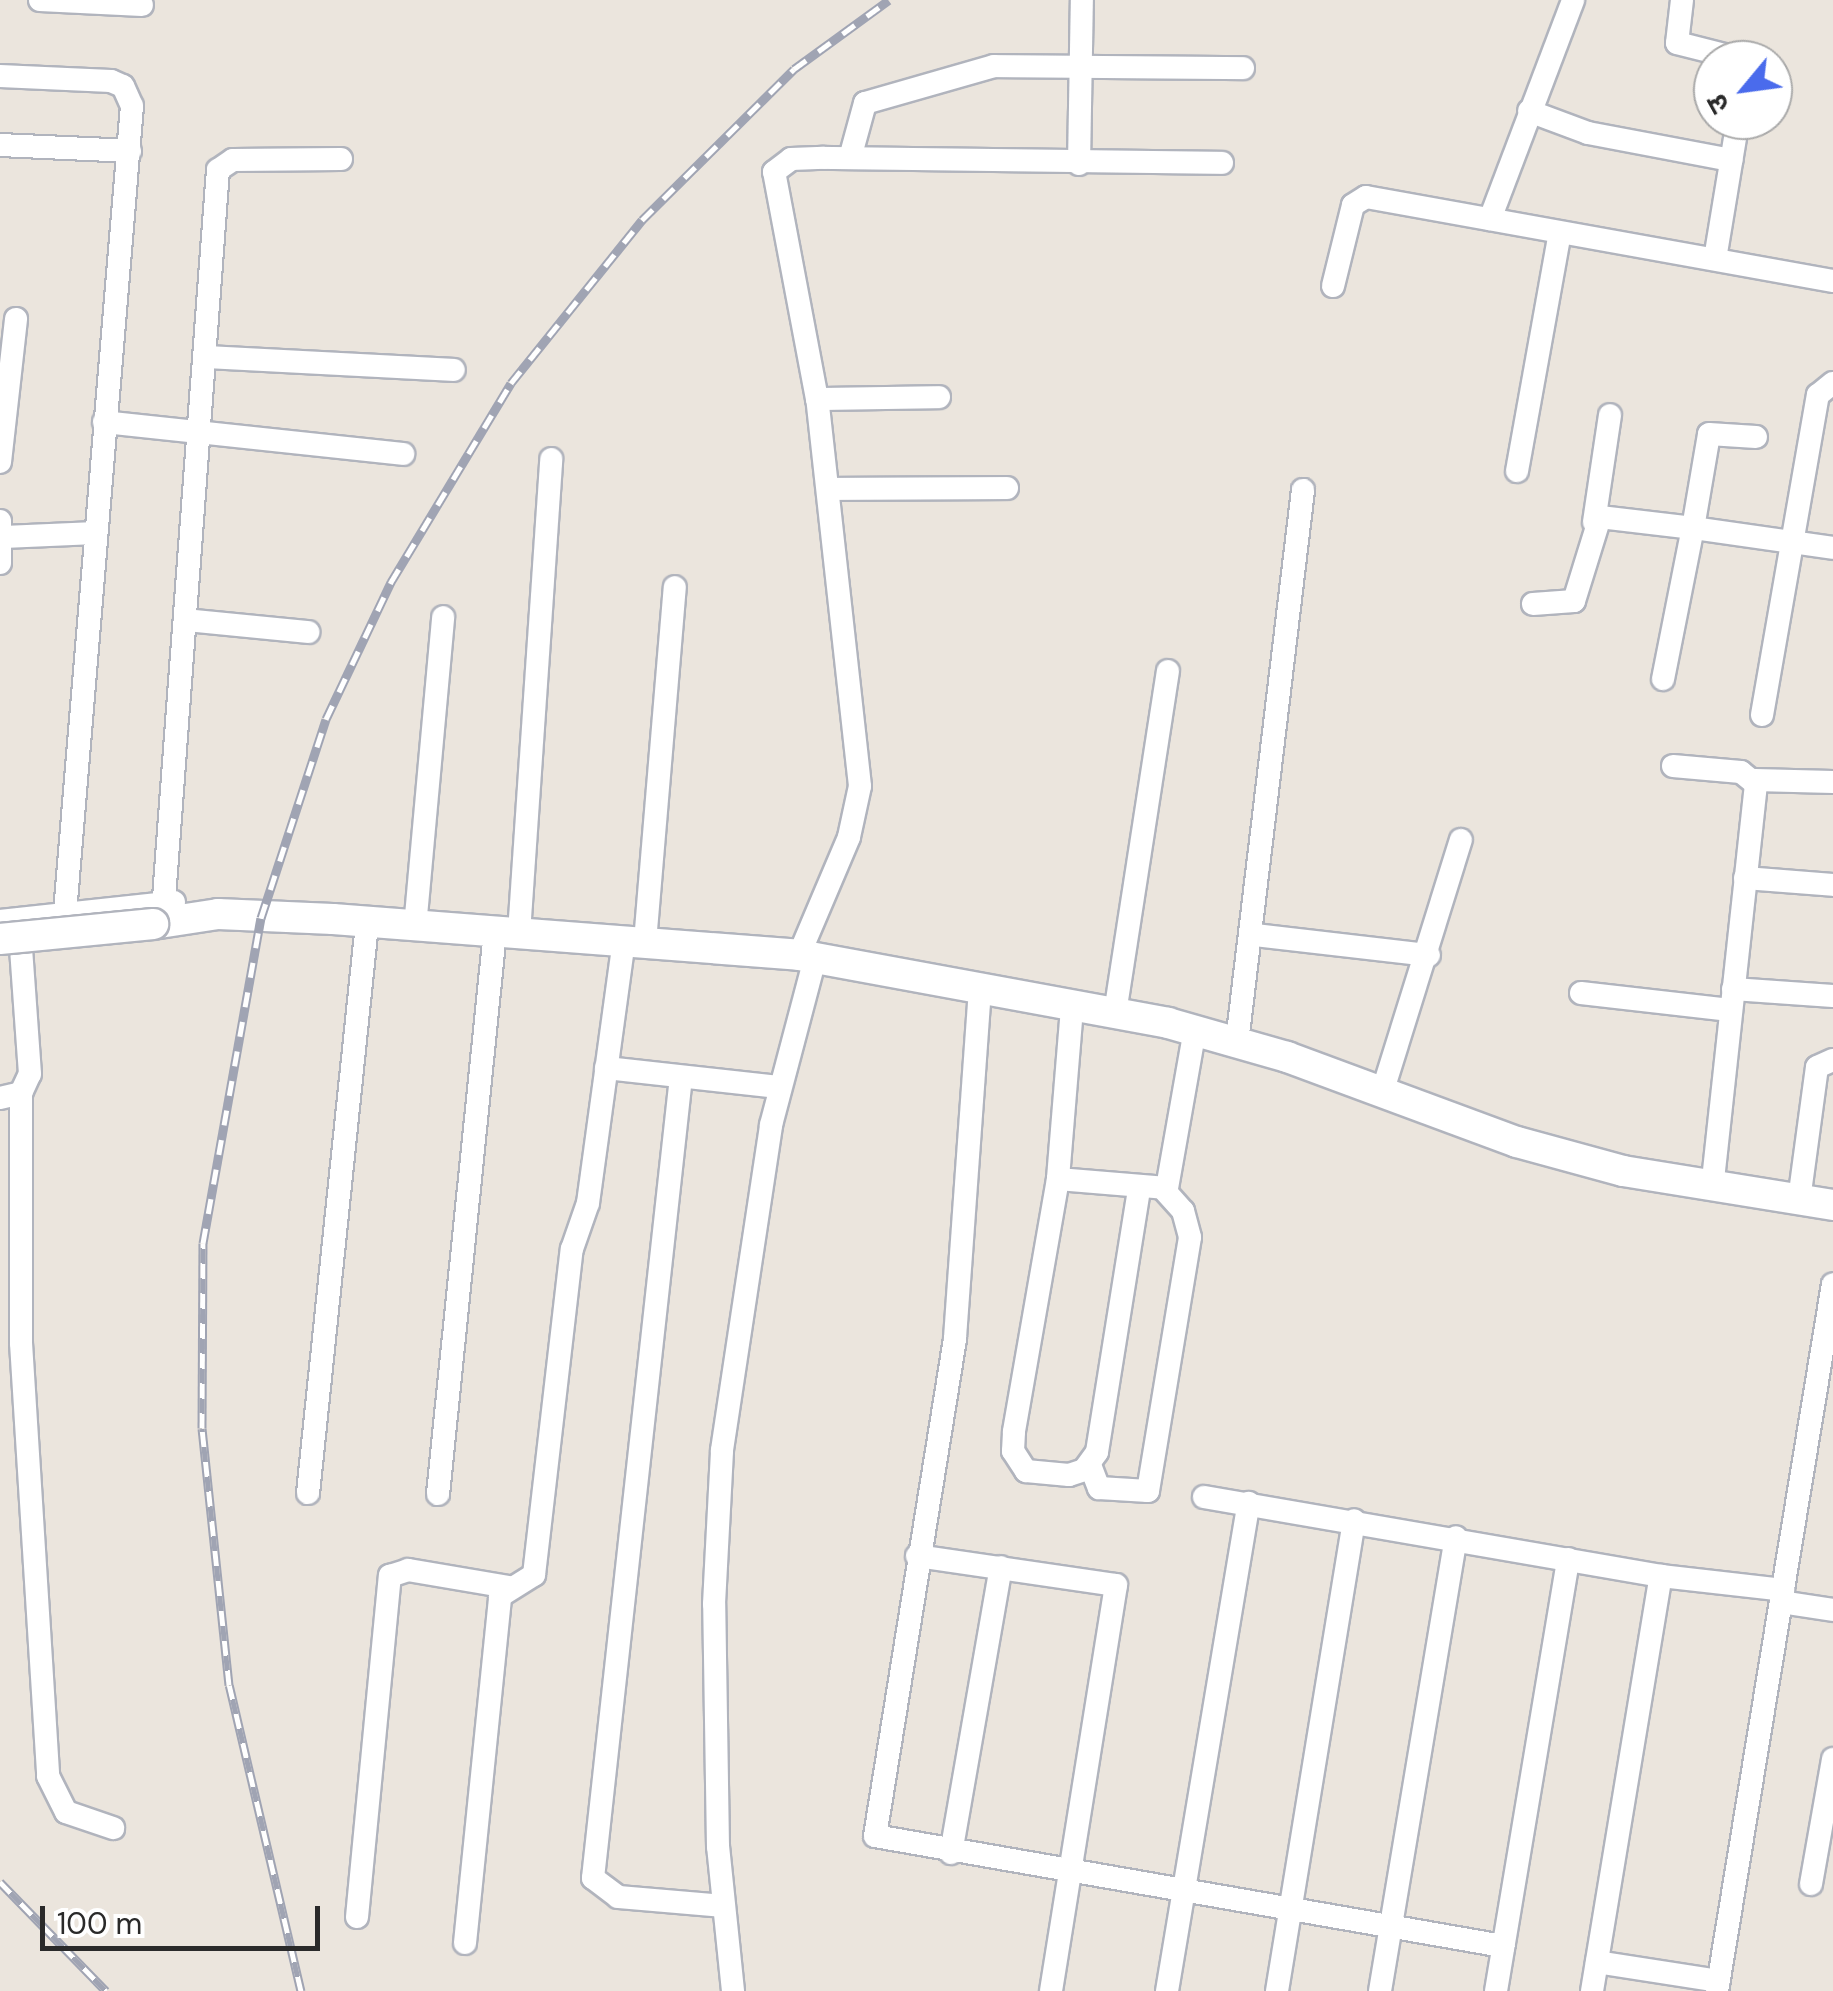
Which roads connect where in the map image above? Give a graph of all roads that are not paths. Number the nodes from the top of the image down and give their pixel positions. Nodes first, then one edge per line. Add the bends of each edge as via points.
1 (40, 0) edge
2 (1082, 0) edge
3 (1573, 0) edge
4 (1682, 0) edge
5 (142, 5) dead end
6 (1693, 47) edge
7 (1082, 66) junction
8 (1243, 68) dead end
9 (0, 76) edge
10 (1529, 111) junction
11 (1734, 140) edge
12 (0, 145) edge
13 (130, 151) junction
14 (850, 158) junction
15 (341, 159) dead end
16 (1731, 160) junction
17 (1222, 162) dead end
18 (1079, 164) junction
19 (1490, 220) junction
20 (1560, 233) junction
21 (1715, 259) junction
22 (1833, 281) edge
23 (1332, 286) dead end
24 (16, 319) dead end
25 (208, 357) junction
26 (454, 370) dead end
27 (1833, 384) edge
28 (939, 397) dead end
29 (818, 399) junction
30 (1610, 415) dead end
31 (104, 422) junction
32 (204, 432) junction
33 (1822, 433) edge
34 (1756, 437) dead end
35 (404, 454) dead end
36 (551, 458) dead end
37 (0, 462) edge
38 (1517, 471) dead end
39 (1007, 488) dead end
40 (829, 489) junction
41 (1303, 490) dead end
42 (1594, 522) junction
43 (1693, 528) junction
44 (2, 529) edge
45 (96, 532) junction
46 (1793, 540) junction
47 (1833, 548) edge
48 (0, 564) edge
49 (675, 586) dead end
50 (1532, 604) dead end
51 (444, 617) dead end
52 (185, 620) junction
53 (308, 632) dead end
54 (1168, 671) dead end
55 (1663, 679) dead end
56 (1762, 715) dead end
57 (1673, 766) dead end
58 (1755, 780) junction
59 (1833, 782) edge
60 (1461, 840) dead end
61 (1745, 878) junction
62 (1833, 885) edge
63 (66, 913) junction
64 (167, 914) junction
65 (367, 924) junction
66 (6, 926) edge
67 (416, 927) junction
68 (507, 932) junction
69 (1255, 934) junction
70 (634, 942) junction
71 (1429, 955) junction
72 (807, 957) junction
73 (980, 989) junction
74 (1581, 993) dead end
75 (1833, 996) edge
76 (1731, 1000) junction
77 (1072, 1008) junction
78 (1115, 1013) junction
79 (1195, 1030) junction
80 (1237, 1042) junction
81 (1833, 1060) edge
82 (606, 1068) junction
83 (681, 1077) junction
84 (779, 1088) junction
85 (1382, 1092) junction
86 (10, 1096) edge
87 (1058, 1178) junction
88 (1712, 1186) junction
89 (1164, 1190) junction
90 (1139, 1191) junction
91 (1798, 1200) junction
92 (1833, 1206) edge
93 (1833, 1284) edge
94 (1829, 1332) edge
95 (1090, 1465) junction
96 (308, 1492) dead end
97 (438, 1494) dead end
98 (1204, 1497) dead end
99 (1249, 1504) junction
100 (1354, 1520) junction
101 (1456, 1538) junction
102 (917, 1556) junction
103 (1568, 1559) junction
104 (1002, 1567) junction
105 (1661, 1576) junction
106 (509, 1587) junction
107 (1782, 1596) junction
108 (1833, 1610) edge
109 (1833, 1759) edge
110 (113, 1828) dead end
111 (951, 1853) junction
112 (1070, 1874) junction
113 (1811, 1884) dead end
114 (1180, 1892) junction
115 (722, 1906) junction
116 (1289, 1909) junction
117 (357, 1916) dead end
118 (1391, 1926) junction
119 (465, 1943) dead end
120 (1503, 1946) junction
121 (1597, 1962) junction
122 (1718, 1986) edge
123 (733, 1991) edge
124 (1052, 1991) edge
125 (1168, 1991) edge
126 (1277, 1991) edge
127 (1380, 1991) edge
128 (1496, 1991) edge
129 (1592, 1991) edge

1 - 5 street
2 - 7 street
3 - 10 street
4 - 6 street via 1678,43
7 - 8 street
7 - 14 street via 994,66 865,103
7 - 18 street
9 - 13 street via 123,86 132,106
10 - 16 street via 1588,133
10 - 19 street
11 - 16 street
12 - 13 street
13 - 31 street
14 - 18 street
14 - 29 street via 791,159 773,181
15 - 25 street via 222,165
16 - 21 street
17 - 18 street
19 - 20 street
19 - 23 street via 1360,198
20 - 21 street
20 - 38 street
21 - 22 street
24 - 37 street
25 - 26 street
25 - 32 street
27 - 33 street via 1820,388
28 - 29 street
29 - 40 street
30 - 42 street
31 - 32 street
31 - 45 street
32 - 35 street
32 - 52 street
33 - 46 street
34 - 43 street via 1709,434
36 - 68 street
39 - 40 street
40 - 72 street via 859,802
41 - 69 street
42 - 43 street via 1624,516
42 - 50 street via 1574,601
43 - 46 street
43 - 55 street
44 - 45 street
44 - 48 street
45 - 63 street
46 - 47 street
46 - 56 street
49 - 70 street
51 - 67 street
52 - 53 street
52 - 64 street
54 - 78 street
57 - 58 street
58 - 59 street
58 - 61 street
60 - 71 street
61 - 62 street
61 - 76 street
63 - 64 street
63 - 66 street
64 - 65 main road
64 - 66 main road, bridge
65 - 67 main road
65 - 96 street
66 - 86 street via 30,1074
67 - 68 main road
68 - 70 main road
68 - 97 street
69 - 71 street
69 - 80 street
70 - 72 main road
70 - 82 street
71 - 85 street
72 - 73 main road
72 - 84 street
73 - 77 main road
73 - 102 street via 955,1339
74 - 76 street
75 - 76 street
76 - 88 street
77 - 78 main road
77 - 87 street
78 - 79 main road
79 - 80 main road
79 - 89 street
80 - 85 main road
81 - 91 street via 1817,1068
82 - 83 street
82 - 106 street via 588,1203 572,1248 534,1575
83 - 84 street
83 - 115 street via 593,1878 618,1897
84 - 115 street via 746,1266 718,1508
85 - 88 main road via 1517,1142
86 - 110 street via 48,1776 66,1812
87 - 90 street
87 - 95 street via 1040,1248 1013,1451 1026,1470 1069,1475
88 - 91 main road
89 - 90 street
89 - 95 street via 1183,1210 1190,1237 1148,1491 1099,1488
90 - 95 street
91 - 92 main road
93 - 94 street
94 - 107 street
98 - 99 street
99 - 100 street
99 - 114 street
100 - 101 street
100 - 116 street
101 - 103 street
101 - 118 street
102 - 104 street
102 - 111 street via 873,1826 881,1840
103 - 105 street
103 - 120 street
104 - 111 street
104 - 112 street via 1116,1586
105 - 107 street
105 - 121 street
106 - 117 street via 408,1570 390,1576
106 - 119 street via 500,1596
107 - 108 street
107 - 122 street
109 - 113 street
111 - 112 street
112 - 114 street
112 - 124 street
114 - 116 street
114 - 125 street
115 - 123 street
116 - 118 street
116 - 126 street
118 - 120 street
118 - 127 street
120 - 128 street
121 - 122 street
121 - 129 street

